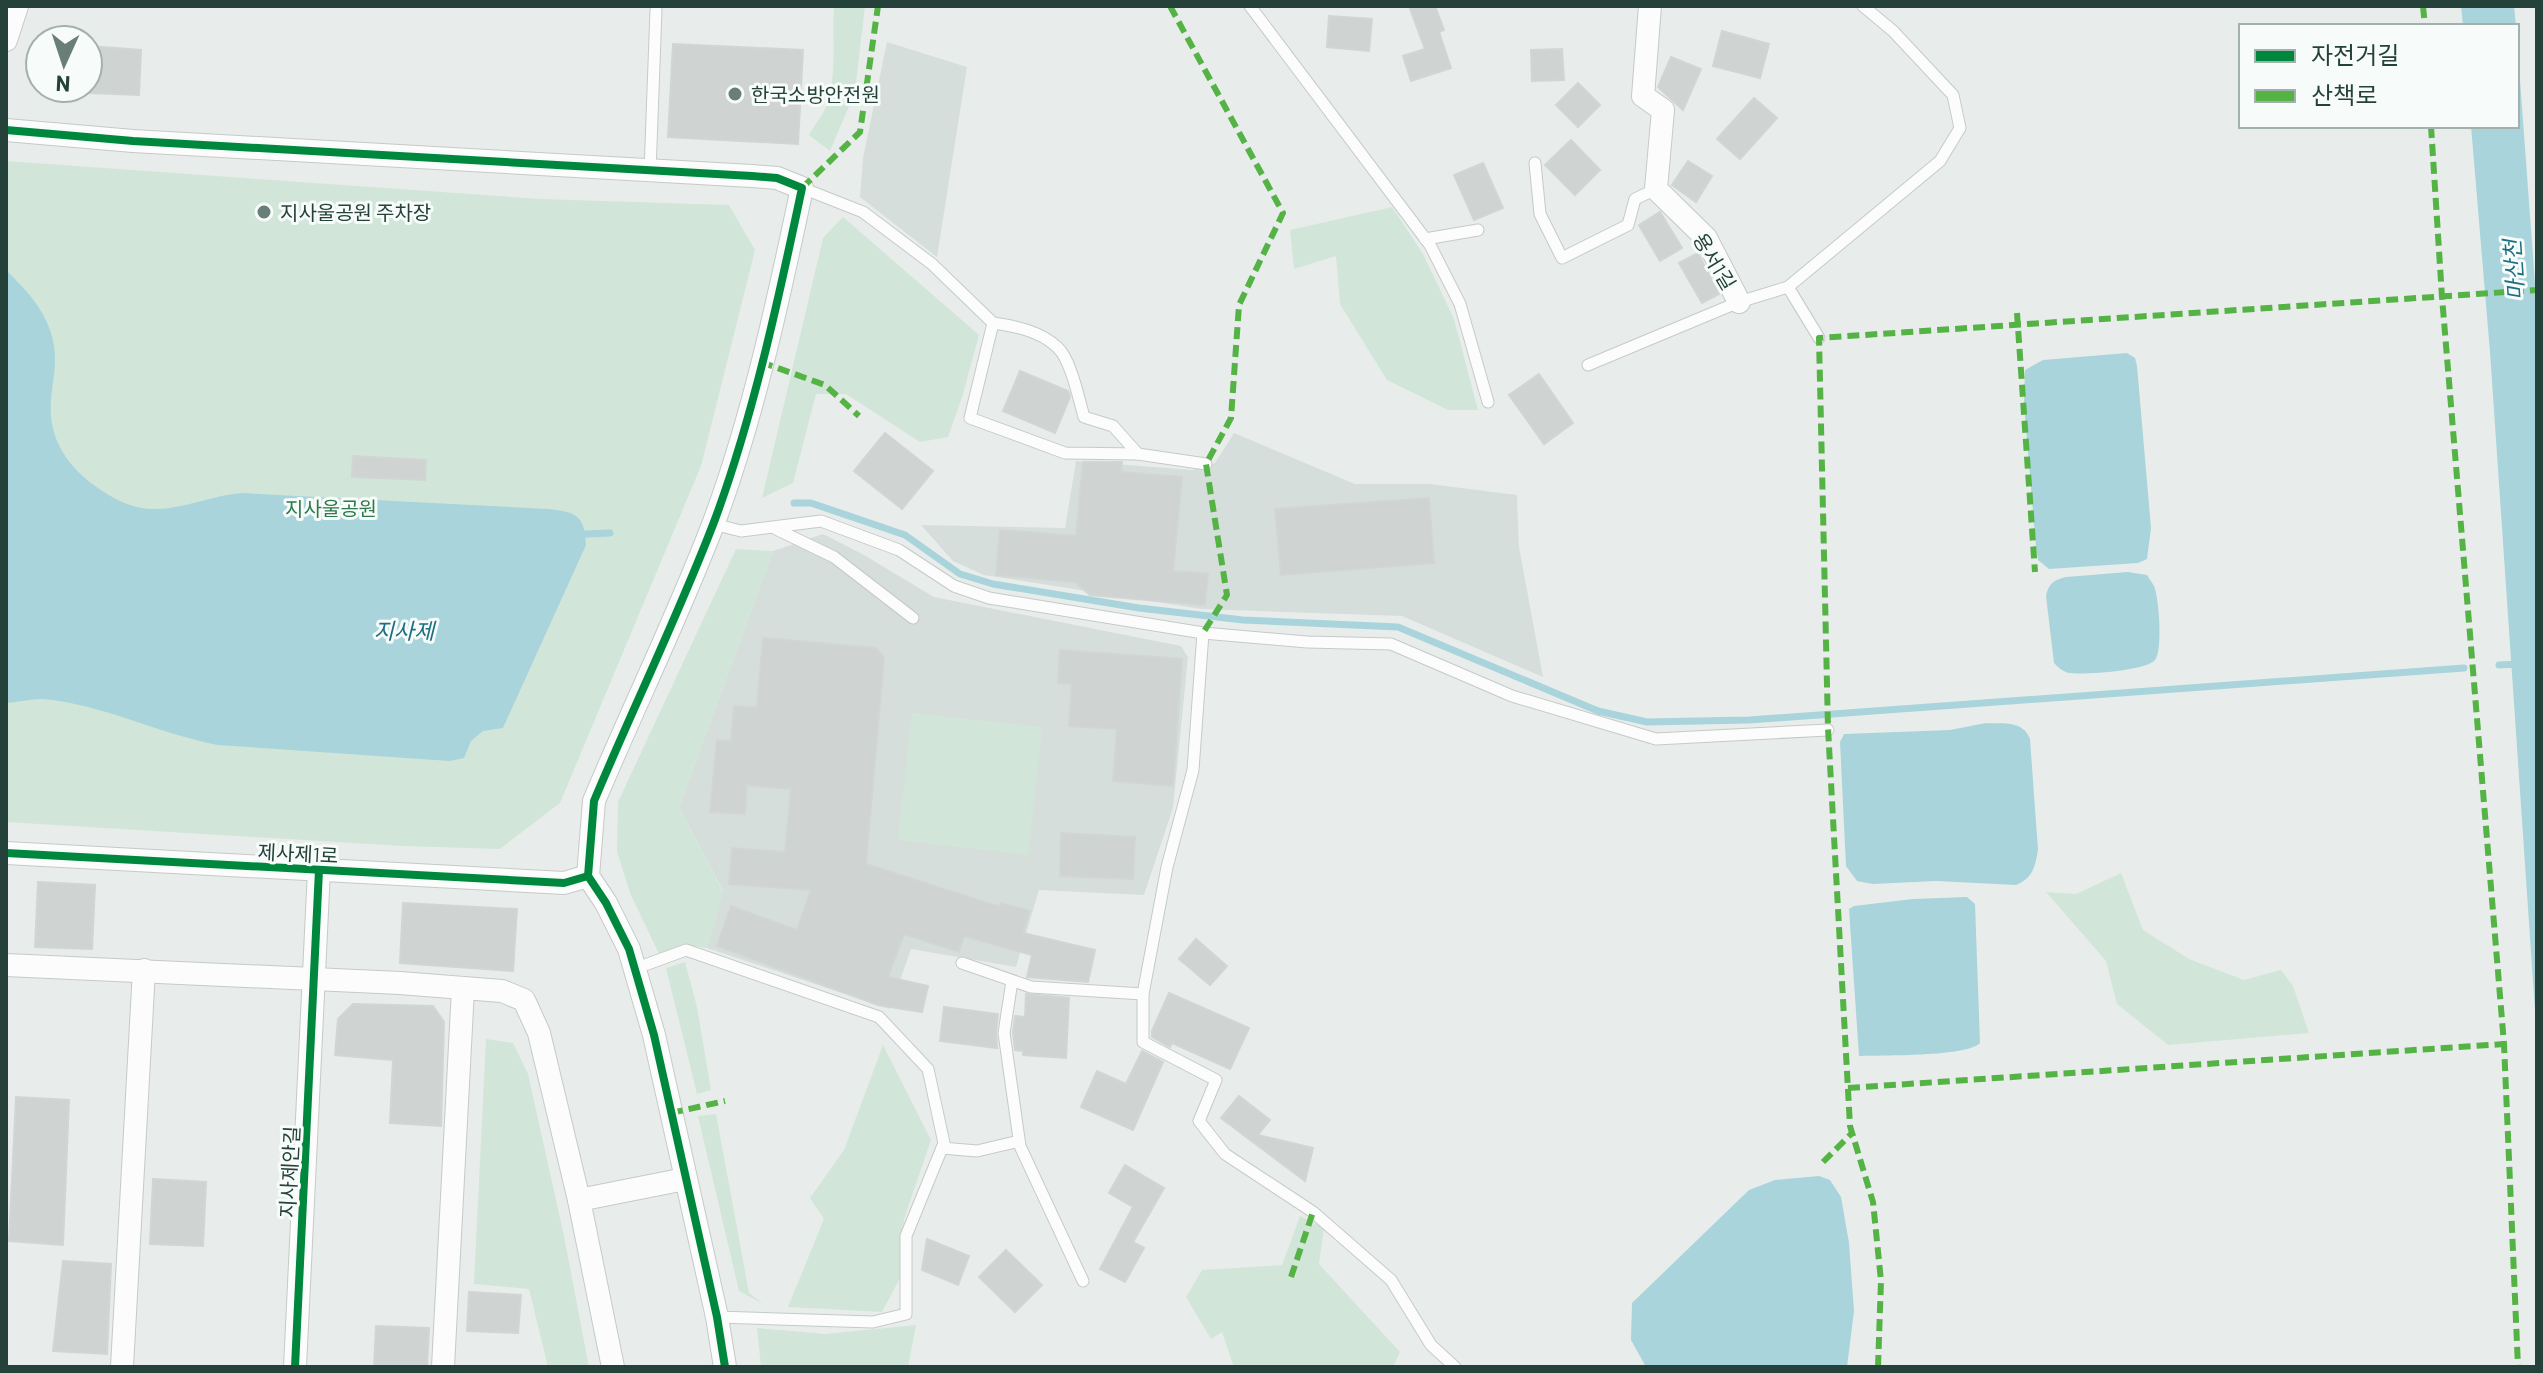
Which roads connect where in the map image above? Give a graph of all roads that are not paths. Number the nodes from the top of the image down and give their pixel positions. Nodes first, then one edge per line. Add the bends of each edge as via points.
1 (17, 6) edge
2 (1250, 6) edge
3 (1650, 6) edge
4 (1863, 6) edge
5 (656, 10) dead end
6 (6, 40) edge
7 (6, 130) edge
8 (1535, 163) dead end
9 (650, 172) junction
10 (802, 188) junction
11 (1656, 189) junction
12 (1478, 230) dead end
13 (1425, 239) junction
14 (1788, 287) junction
15 (1739, 302) junction
16 (993, 323) junction
17 (1819, 338) dead end
18 (1588, 365) dead end
19 (1488, 402) dead end
20 (1138, 454) junction
21 (1206, 464) dead end
22 (713, 524) junction
23 (775, 528) junction
24 (913, 618) dead end
25 (1203, 633) junction
26 (1828, 730) dead end
27 (6, 853) edge
28 (319, 870) junction
29 (588, 876) junction
30 (962, 963) dead end
31 (6, 965) edge
32 (634, 969) junction
33 (144, 970) junction
34 (315, 978) junction
35 (1012, 981) junction
36 (463, 989) junction
37 (1143, 994) junction
38 (1019, 1141) junction
39 (942, 1148) junction
40 (685, 1179) junction
41 (579, 1200) junction
42 (1083, 1281) dead end
43 (717, 1317) junction
44 (122, 1367) edge
45 (295, 1367) edge
46 (443, 1367) edge
47 (613, 1367) edge
48 (725, 1367) edge
49 (1455, 1367) edge

1 - 6 street
2 - 13 lane
3 - 11 street via 1643,96 1663,110
4 - 14 lane via 1953,95 1960,128 1940,161
5 - 9 lane
7 - 9 street
8 - 11 lane via 1540,214 1562,258 1628,225 1635,199
9 - 10 street via 777,178
10 - 16 lane via 863,212 932,264
10 - 22 street via 737,454
11 - 15 street, 용서1길 via 1706,238
12 - 13 lane
13 - 19 lane via 1460,304
14 - 15 lane
14 - 17 lane
15 - 18 lane
16 - 20 lane via 1023,327 1059,348 1084,417 1113,426
16 - 20 lane via 970,418 1065,453
20 - 21 lane
22 - 23 lane via 741,531
22 - 29 street via 594,801
23 - 24 lane via 834,557
23 - 25 lane via 821,521 899,550 954,586 989,598
25 - 26 lane via 1391,644 1512,696 1656,739
25 - 37 lane via 1193,770 1167,867
27 - 28 street, 제사제1로
28 - 29 street, 제사제1로 via 564,883
28 - 34 street, 지사제안길
29 - 32 street via 629,949
30 - 35 lane
31 - 33 street
32 - 39 lane via 686,950 879,1017 928,1069
32 - 40 street
33 - 34 street
33 - 44 street
34 - 36 street
34 - 45 street, 지사제안길
35 - 37 lane via 1031,987
35 - 38 lane via 1004,1033
36 - 41 street via 502,991 524,1000 539,1033
36 - 46 street
37 - 49 lane via 1143,1042 1216,1080 1199,1121 1225,1154 1313,1212 1391,1280 1431,1345
38 - 39 lane via 977,1151
38 - 42 lane
39 - 43 lane via 906,1236 906,1314 873,1322
40 - 41 street
40 - 43 street
41 - 47 street
43 - 48 street

